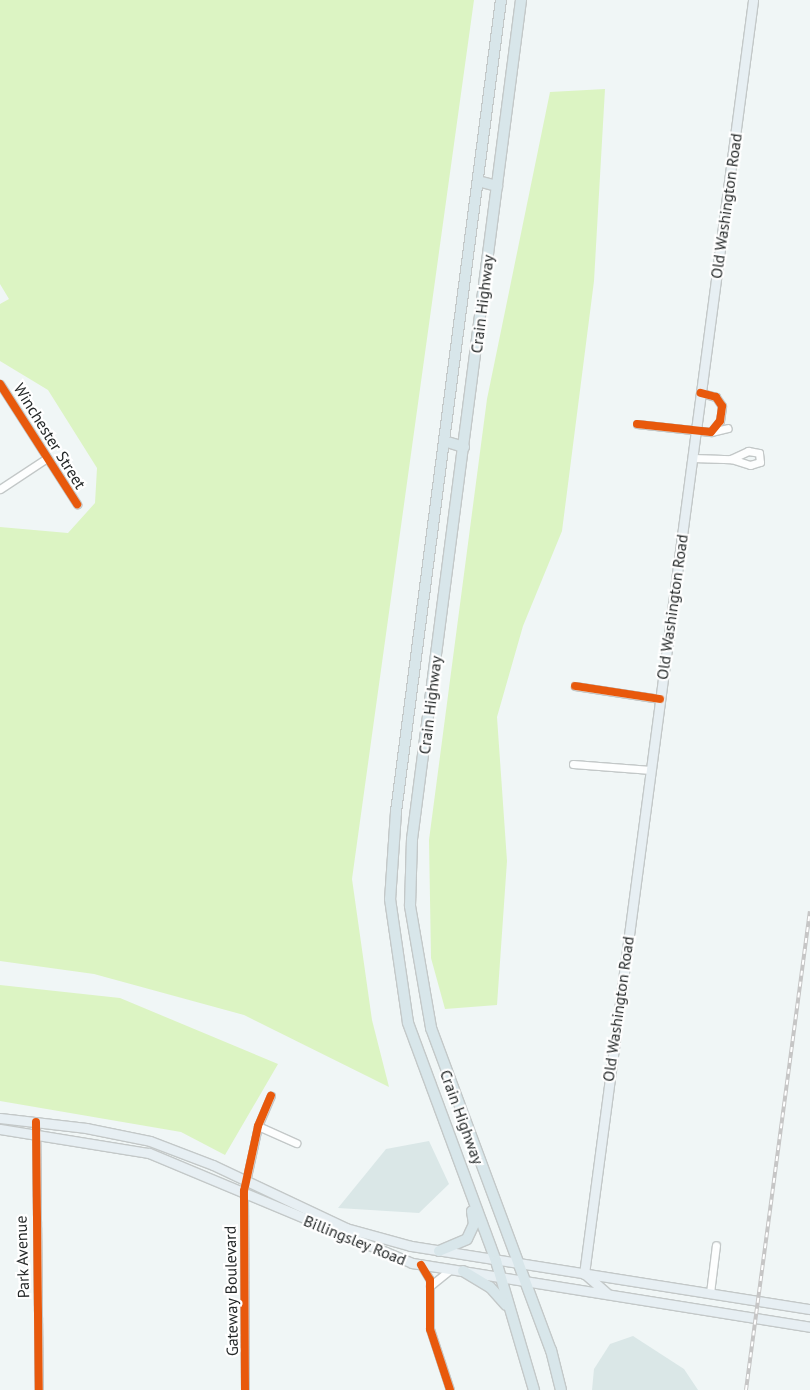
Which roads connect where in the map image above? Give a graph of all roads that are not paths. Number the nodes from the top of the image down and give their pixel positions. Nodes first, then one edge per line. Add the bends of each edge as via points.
1 (501, 0) edge
2 (521, 0) edge
3 (753, 0) edge
4 (478, 181) junction
5 (497, 186) junction
6 (0, 384) edge
7 (701, 392) junction
8 (637, 424) dead end
9 (728, 428) dead end
10 (696, 431) junction
11 (711, 432) junction
12 (444, 441) junction
13 (464, 447) junction
14 (48, 458) junction
15 (692, 458) junction
16 (731, 459) dead end
17 (0, 489) edge
18 (77, 504) dead end
19 (575, 686) dead end
20 (660, 699) junction
21 (573, 764) dead end
22 (651, 770) junction
23 (271, 1096) dead end
24 (0, 1118) edge
25 (36, 1122) junction
26 (258, 1126) junction
27 (0, 1129) edge
28 (36, 1133) junction
29 (296, 1143) dead end
30 (245, 1181) junction
31 (244, 1191) junction
32 (470, 1197) junction
33 (716, 1245) dead end
34 (439, 1252) junction
35 (496, 1261) junction
36 (421, 1265) junction
37 (518, 1265) junction
38 (451, 1269) junction
39 (463, 1271) junction
40 (584, 1274) junction
41 (501, 1276) junction
42 (524, 1281) junction
43 (430, 1286) junction
44 (710, 1293) junction
45 (614, 1296) junction
46 (810, 1309) edge
47 (708, 1311) junction
48 (517, 1323) junction
49 (810, 1326) edge
50 (39, 1390) edge
51 (245, 1390) edge
52 (450, 1390) edge
53 (534, 1390) edge
54 (561, 1390) edge

1 - 4 highway, Crain Highway
2 - 5 highway, Crain Highway
3 - 7 main road, Old Washington Road
4 - 5 highway
4 - 12 highway, Crain Highway
5 - 13 highway, Crain Highway
6 - 14 street, Winchester Street
7 - 10 main road, Old Washington Road
7 - 11 street via 716,397 722,406 720,420
8 - 10 street
9 - 11 street
10 - 11 street
10 - 15 main road, Old Washington Road
12 - 13 highway
12 - 32 highway, Crain Highway via 396,812 391,914 408,1023
13 - 37 highway, Crain Highway via 412,839 410,906 431,1028
14 - 17 street
14 - 18 street, Winchester Street
15 - 16 street
15 - 20 main road, Old Washington Road
19 - 20 street
20 - 22 main road, Old Washington Road
21 - 22 street
22 - 40 main road, Old Washington Road
23 - 26 street, Gateway Boulevard
24 - 25 main road, Billingsley Road
25 - 28 street, Park Avenue
25 - 30 main road, Billingsley Road via 136,1137
26 - 29 street
26 - 30 street, Gateway Boulevard
27 - 28 main road, Billingsley Road
28 - 31 main road, Billingsley Road via 149,1153
28 - 50 street, Park Avenue
30 - 31 street, Gateway Boulevard
30 - 34 main road, Billingsley Road via 346,1228
31 - 36 main road, Billingsley Road via 363,1247
31 - 51 street, Gateway Boulevard
32 - 34 highway via 471,1233 461,1244
32 - 35 highway, Crain Highway
33 - 44 street
34 - 35 main road, Billingsley Road
35 - 37 main road, Billingsley Road
35 - 41 highway, Crain Highway
36 - 38 main road, Billingsley Road
36 - 43 street
37 - 40 main road, Billingsley Road
37 - 42 highway, Crain Highway
38 - 39 main road, Billingsley Road
38 - 43 street
39 - 41 main road, Billingsley Road
39 - 48 highway via 497,1292
40 - 44 main road, Billingsley Road
40 - 45 main road
41 - 42 main road, Billingsley Road
41 - 48 highway, Crain Highway
42 - 45 main road, Billingsley Road
42 - 54 highway, Crain Highway
43 - 52 street via 430,1329
44 - 46 main road, Billingsley Road
44 - 47 main road
45 - 47 main road, Billingsley Road
47 - 49 main road, Billingsley Road
48 - 53 highway, Crain Highway

